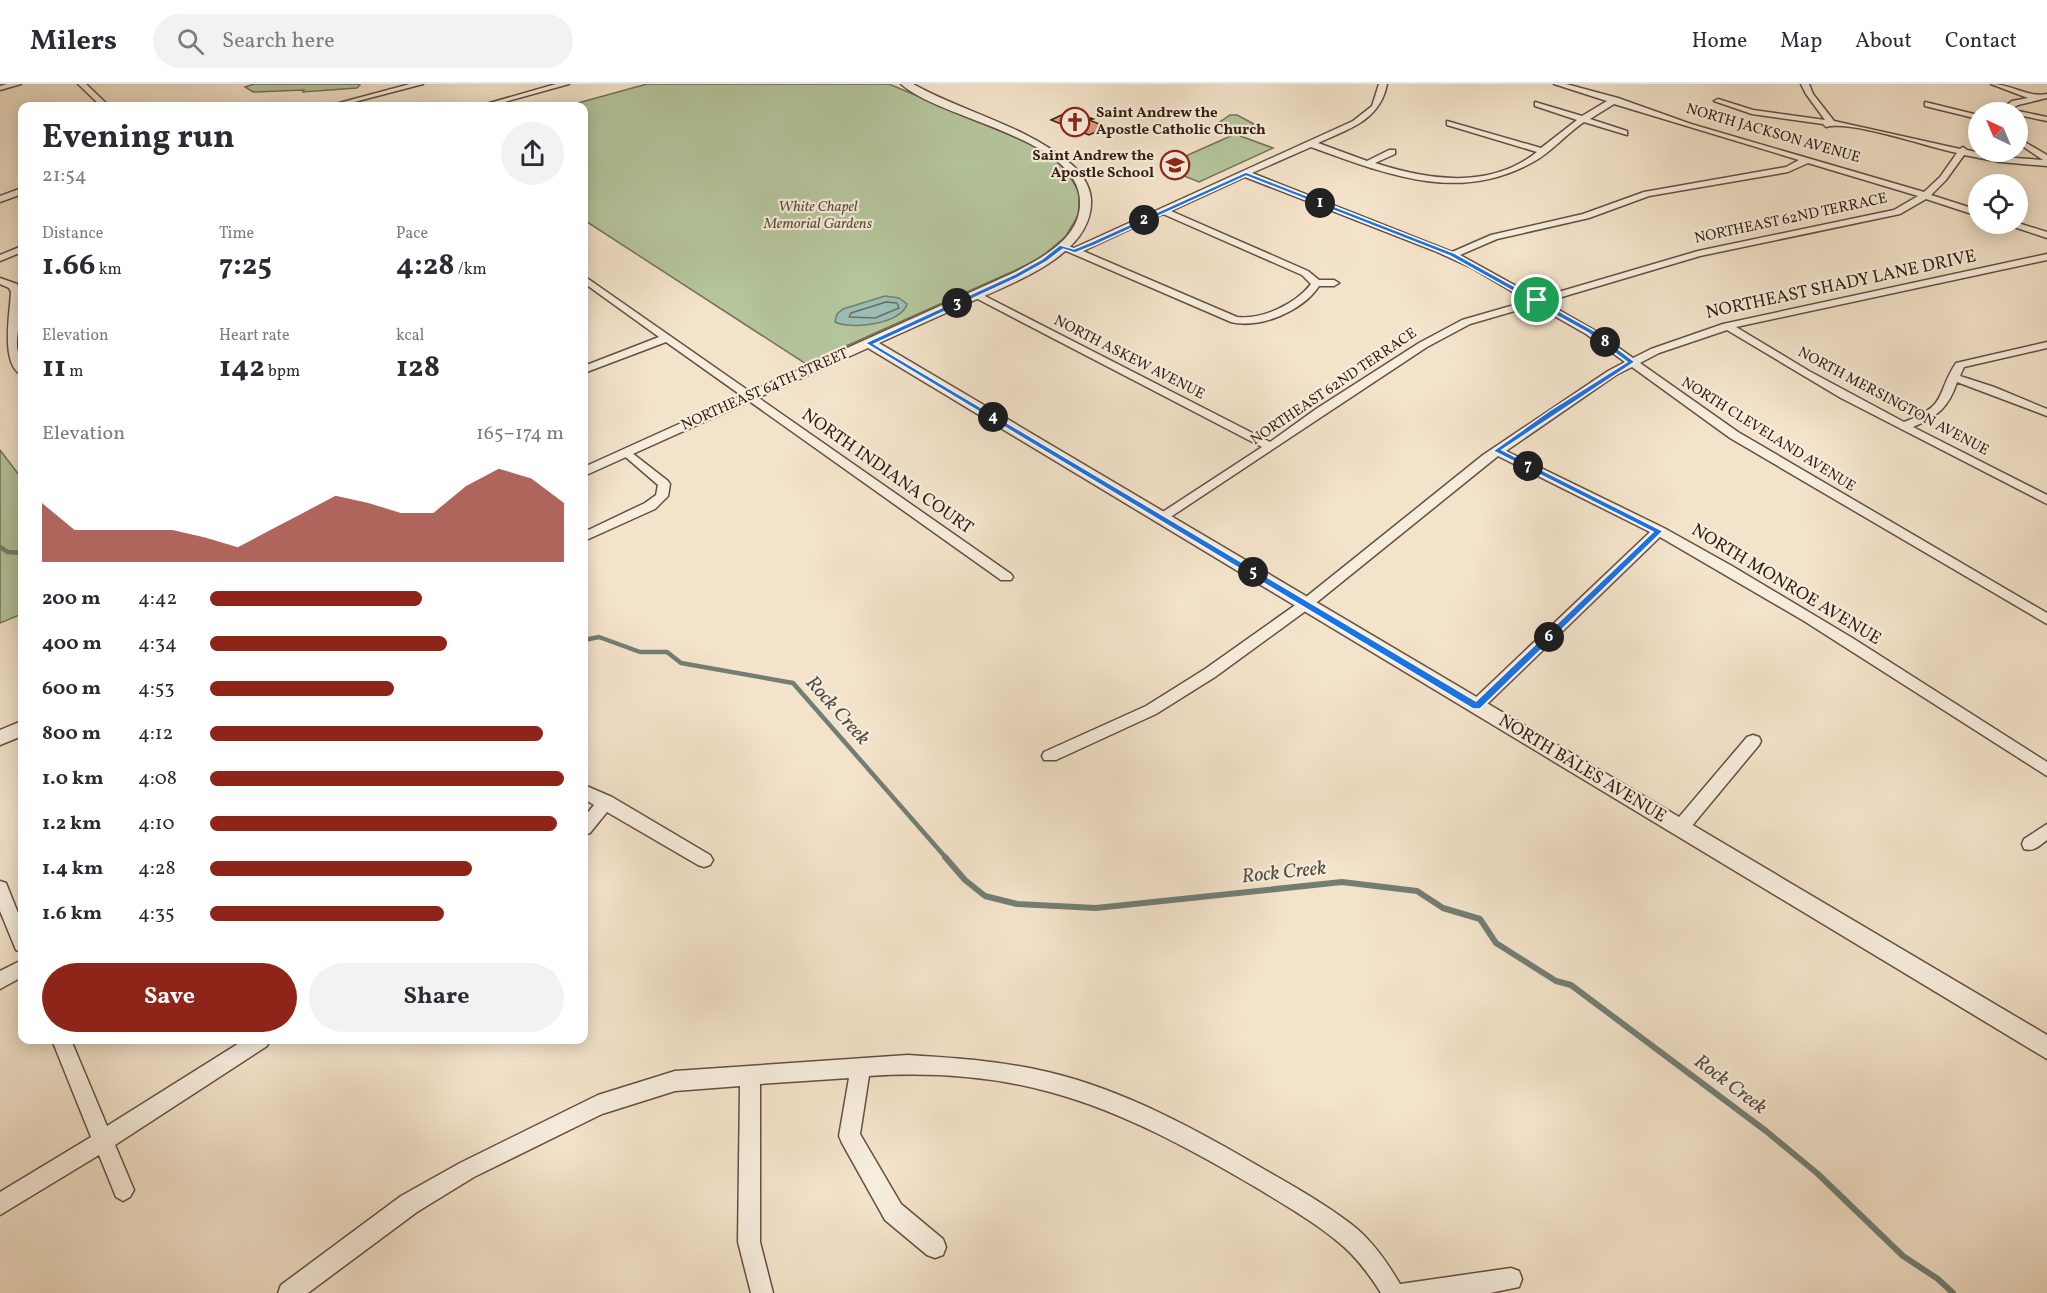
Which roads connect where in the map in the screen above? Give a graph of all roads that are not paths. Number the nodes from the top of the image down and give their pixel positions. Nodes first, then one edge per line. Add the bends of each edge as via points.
1 (17, 84) edge
2 (82, 84) edge
3 (418, 84) edge
4 (565, 84) edge
5 (906, 84) edge
6 (1383, 84) edge
7 (1558, 84) edge
8 (1805, 84) edge
9 (1995, 84) edge
10 (397, 86) edge
11 (0, 88) edge
12 (2047, 96) edge
13 (2036, 99) junction
14 (1615, 100) junction
15 (1718, 101) dead end
16 (101, 102) edge
17 (350, 102) edge
18 (498, 102) edge
19 (2024, 102) edge
20 (1539, 104) dead end
21 (1928, 104) dead end
22 (1968, 114) edge
23 (2028, 115) edge
24 (2047, 119) edge
25 (1583, 120) junction
26 (1450, 123) dead end
27 (1831, 123) junction
28 (1824, 131) dead end
29 (1624, 133) dead end
30 (1312, 144) junction
31 (2028, 147) edge
32 (1963, 150) junction
33 (1543, 151) junction
34 (1392, 152) dead end
35 (1807, 160) junction
36 (2047, 161) edge
37 (1367, 164) junction
38 (1246, 174) junction
39 (18, 192) edge
40 (1927, 195) junction
41 (0, 199) edge
42 (1968, 209) edge
43 (1163, 211) junction
44 (2028, 229) edge
45 (2047, 235) edge
46 (1068, 249) junction
47 (18, 251) edge
48 (1452, 255) junction
49 (0, 258) edge
50 (2038, 262) edge
51 (0, 281) edge
52 (588, 282) edge
53 (1316, 283) junction
54 (1334, 283) dead end
55 (975, 295) junction
56 (1537, 300) junction
57 (18, 304) edge
58 (18, 315) edge
59 (1244, 321) junction
60 (1727, 326) junction
61 (1242, 334) dead end
62 (666, 338) junction
63 (869, 343) junction
64 (2044, 345) edge
65 (1632, 362) junction
66 (18, 367) edge
67 (588, 368) edge
68 (1952, 377) junction
69 (748, 397) junction
70 (2047, 413) edge
71 (1905, 426) junction
72 (1271, 447) junction
73 (1497, 451) junction
74 (627, 453) junction
75 (588, 470) edge
76 (2047, 500) edge
77 (1163, 518) junction
78 (1659, 531) junction
79 (588, 535) edge
80 (1006, 577) dead end
81 (1306, 604) junction
82 (2047, 619) edge
83 (1476, 706) junction
84 (18, 730) edge
85 (0, 738) edge
86 (1753, 741) dead end
87 (1050, 756) dead end
88 (2047, 770) edge
89 (588, 793) edge
90 (606, 802) junction
91 (588, 823) edge
92 (1680, 828) junction
93 (2047, 831) edge
94 (2030, 844) dead end
95 (704, 860) dead end
96 (0, 888) edge
97 (18, 934) edge
98 (18, 970) edge
99 (0, 981) edge
100 (64, 1044) edge
101 (254, 1044) edge
102 (2047, 1048) edge
103 (861, 1066) junction
104 (750, 1075) junction
105 (103, 1141) junction
106 (123, 1190) dead end
107 (0, 1204) edge
108 (935, 1247) dead end
109 (1511, 1279) dead end
110 (289, 1293) edge
111 (762, 1293) edge
112 (1393, 1293) edge
113 (1405, 1293) edge

1 - 11 street
2 - 16 street
3 - 10 street
4 - 18 street
5 - 46 street via 1036,143 1070,166 1084,186 1088,205
6 - 30 street, NORTHEAST 64TH STREET via 1379,105 1371,114
7 - 14 street, NORTH JACKSON AVENUE
8 - 27 street
9 - 13 street
10 - 17 street
12 - 13 street
13 - 19 street
14 - 25 street
14 - 35 street, NORTH JACKSON AVENUE
15 - 27 street via 1749,112
20 - 25 street
21 - 22 street
23 - 24 street
25 - 29 street
25 - 33 street
26 - 33 street
27 - 28 street via 1825,125
27 - 32 street
30 - 37 street
30 - 38 street, NORTHEAST 64TH STREET
31 - 36 street
32 - 36 street via 2008,160
32 - 40 street, NORTHEAST 62ND TERRACE via 1950,172
33 - 37 street via 1513,169 1467,181 1422,179
34 - 37 street
35 - 40 street, NORTH JACKSON AVENUE
35 - 48 street via 1788,169 1647,194 1586,216 1494,237
38 - 43 street, NORTHEAST 64TH STREET
38 - 48 street, NORTH CLEVELAND AVENUE
39 - 41 street
40 - 42 street, NORTH JACKSON AVENUE
40 - 56 street, NORTHEAST 62ND TERRACE via 1887,215 1733,245
43 - 46 street, NORTHEAST 64TH STREET
43 - 53 street via 1305,273
44 - 45 street
46 - 55 street, NORTHEAST 64TH STREET
46 - 59 street via 1228,319
47 - 49 street
48 - 56 street, NORTH CLEVELAND AVENUE
50 - 60 street, NORTHEAST SHADY LANE DRIVE
51 - 57 street via 13,286
52 - 62 street, NORTH INDIANA COURT
53 - 54 street
53 - 59 street via 1311,292 1268,317
55 - 63 street, NORTHEAST 64TH STREET
55 - 72 street, NORTH ASKEW AVENUE
56 - 65 street, NORTH CLEVELAND AVENUE
56 - 72 street, NORTHEAST 62ND TERRACE via 1466,322 1423,345
58 - 66 street via 11,348
59 - 61 street
60 - 65 street, NORTHEAST SHADY LANE DRIVE
60 - 71 street, NORTH MERSINGTON AVENUE via 1776,357
62 - 67 street
62 - 69 street, NORTH INDIANA COURT
63 - 69 street, NORTHEAST 64TH STREET
63 - 77 street, NORTH BALES AVENUE
64 - 68 street via 1960,365
65 - 73 street, NORTHEAST SHADY LANE DRIVE
65 - 82 street, NORTH CLEVELAND AVENUE via 1734,435
68 - 70 street
68 - 71 street via 1944,401 1930,416
69 - 74 street, NORTHEAST 64TH STREET
69 - 80 street, NORTH INDIANA COURT
71 - 76 street, NORTH MERSINGTON AVENUE
72 - 77 street, NORTHEAST 62ND TERRACE
73 - 78 street, NORTH MONROE AVENUE
73 - 81 street, NORTHEAST SHADY LANE DRIVE
74 - 75 street, NORTHEAST 64TH STREET
74 - 79 street via 664,484 662,496 650,506
77 - 81 street, NORTH BALES AVENUE
78 - 83 street
78 - 88 street, NORTH MONROE AVENUE via 1800,612
81 - 83 street, NORTH BALES AVENUE
81 - 87 street, NORTHEAST SHADY LANE DRIVE via 1186,690 1132,720
83 - 92 street, NORTH BALES AVENUE
84 - 85 street
86 - 92 street
89 - 90 street
90 - 91 street
90 - 95 street
92 - 102 street, NORTH BALES AVENUE
93 - 94 street
96 - 97 street
98 - 99 street
100 - 105 street
101 - 105 street
103 - 104 street
103 - 108 street via 849,1136 893,1212
103 - 112 street via 944,1065 997,1071 1050,1082 1102,1099 1219,1154 1328,1221 1368,1255
104 - 110 street via 675,1081 598,1105 467,1170 409,1204
104 - 111 street via 749,1242
105 - 106 street
105 - 107 street
109 - 113 street

